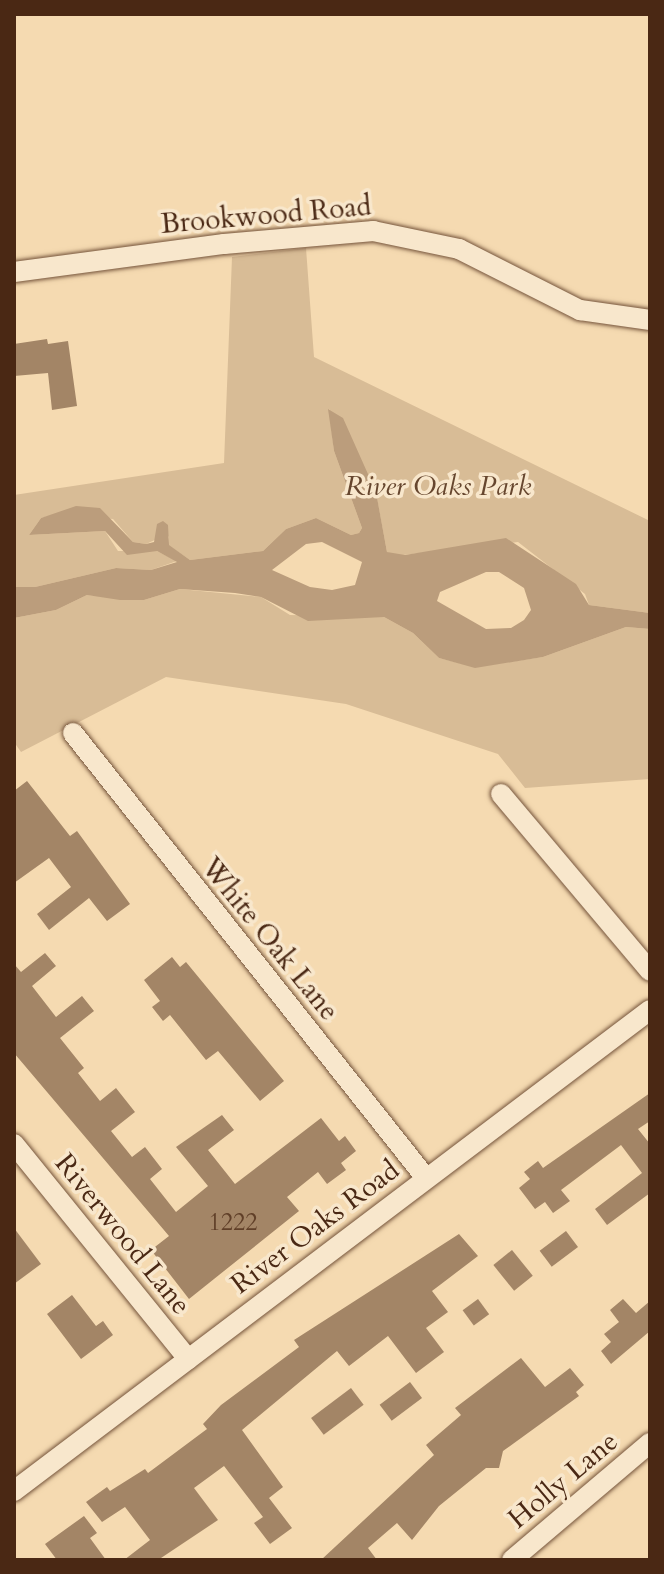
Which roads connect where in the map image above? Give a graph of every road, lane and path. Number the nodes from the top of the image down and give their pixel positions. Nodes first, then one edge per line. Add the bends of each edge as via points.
1 (14, 272) edge
2 (650, 320) edge
3 (73, 733) dead end
4 (501, 794) dead end
5 (650, 971) edge
6 (650, 1010) edge
7 (14, 1144) edge
8 (426, 1178) junction
9 (188, 1359) junction
10 (650, 1443) edge
11 (14, 1491) edge
12 (512, 1560) edge

1 - 2 street, Brookwood Road via 373,231 459,249 580,310
3 - 8 street, White Oak Lane
4 - 5 street
6 - 8 street, River Oaks Road
7 - 9 street, Riverwood Lane
8 - 9 street, River Oaks Road
9 - 11 street, River Oaks Road
10 - 12 street, Holly Lane

